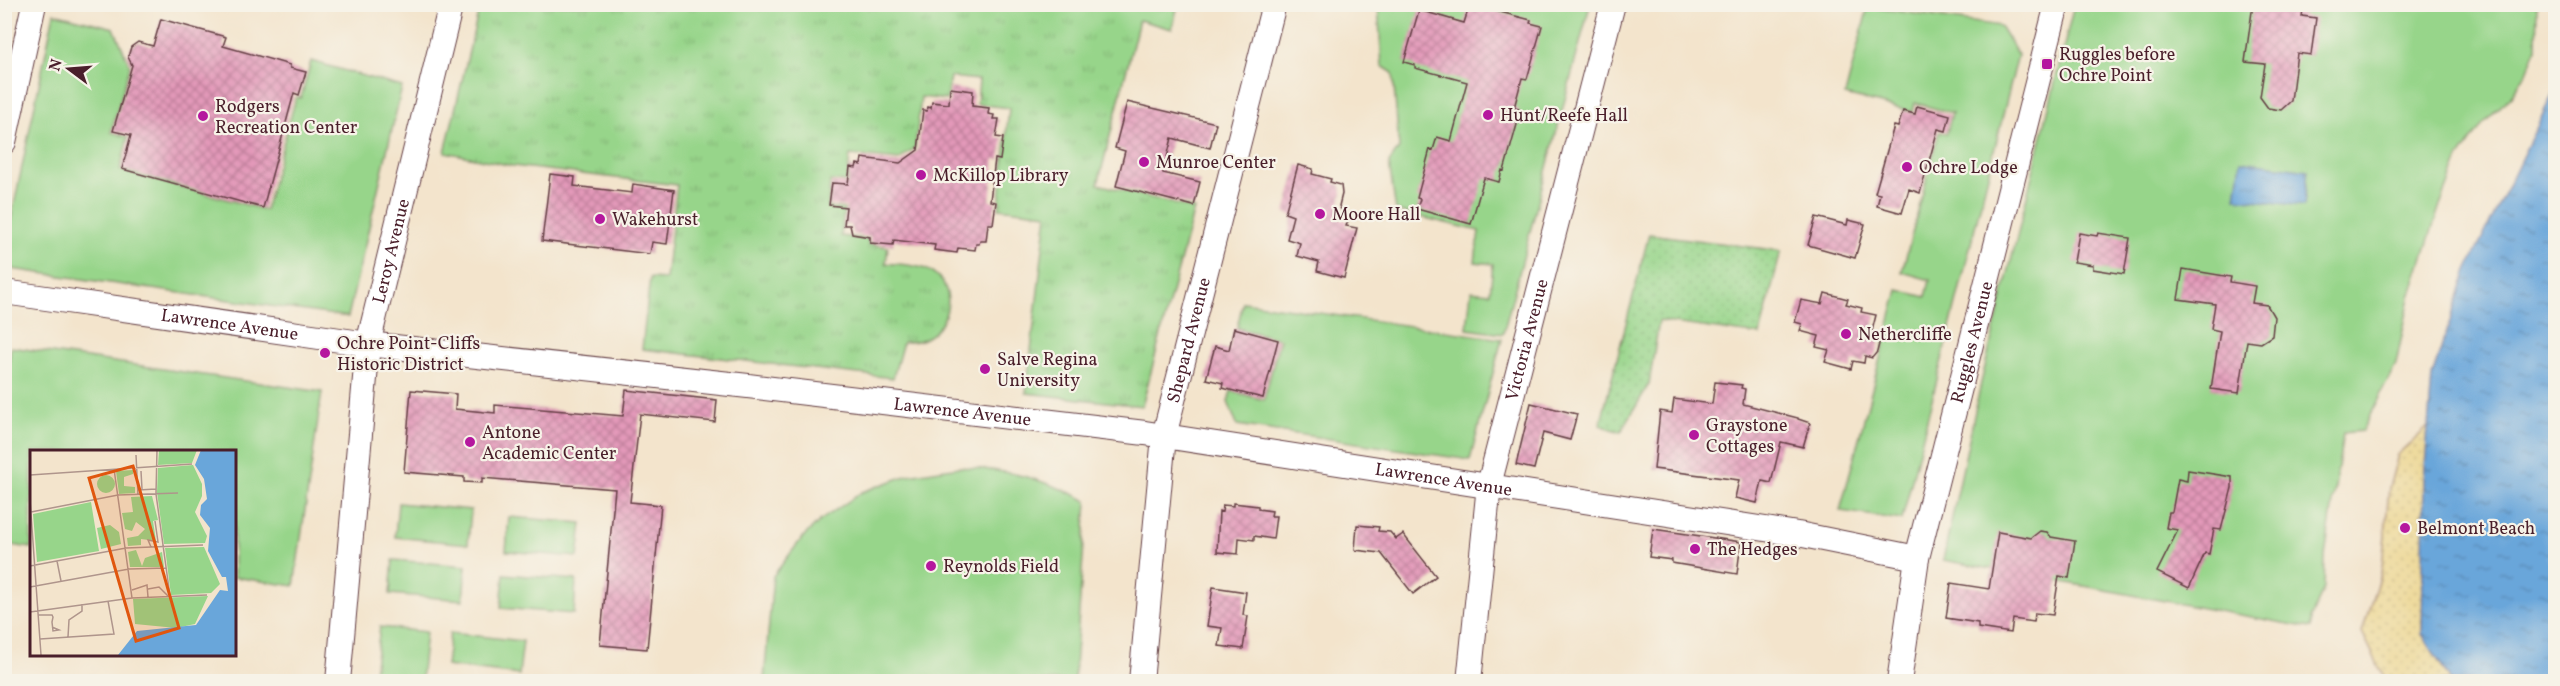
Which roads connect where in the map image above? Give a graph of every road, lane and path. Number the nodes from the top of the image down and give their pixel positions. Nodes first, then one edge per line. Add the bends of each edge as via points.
1 (34, 4) edge
2 (451, 4) edge
3 (1274, 4) edge
4 (1613, 4) edge
5 (2053, 5) edge
6 (4, 142) edge
7 (4, 292) edge
8 (368, 344) junction
9 (1164, 436) junction
10 (1489, 485) junction
11 (1917, 558) junction
12 (338, 681) edge
13 (1141, 681) edge
14 (1469, 681) edge
15 (1899, 681) edge

1 - 6 street
2 - 8 street, Leroy Avenue
3 - 9 street, Shepard Avenue
4 - 10 street, Victoria Avenue
5 - 11 street, Ruggles Avenue
7 - 8 street, Lawrence Avenue
8 - 9 street, Lawrence Avenue
8 - 12 street, Leroy Avenue
9 - 10 street, Lawrence Avenue
9 - 13 street, Shepard Avenue
10 - 11 street, Lawrence Avenue via 1798,534
10 - 14 street, Victoria Avenue
11 - 15 street, Ruggles Avenue

